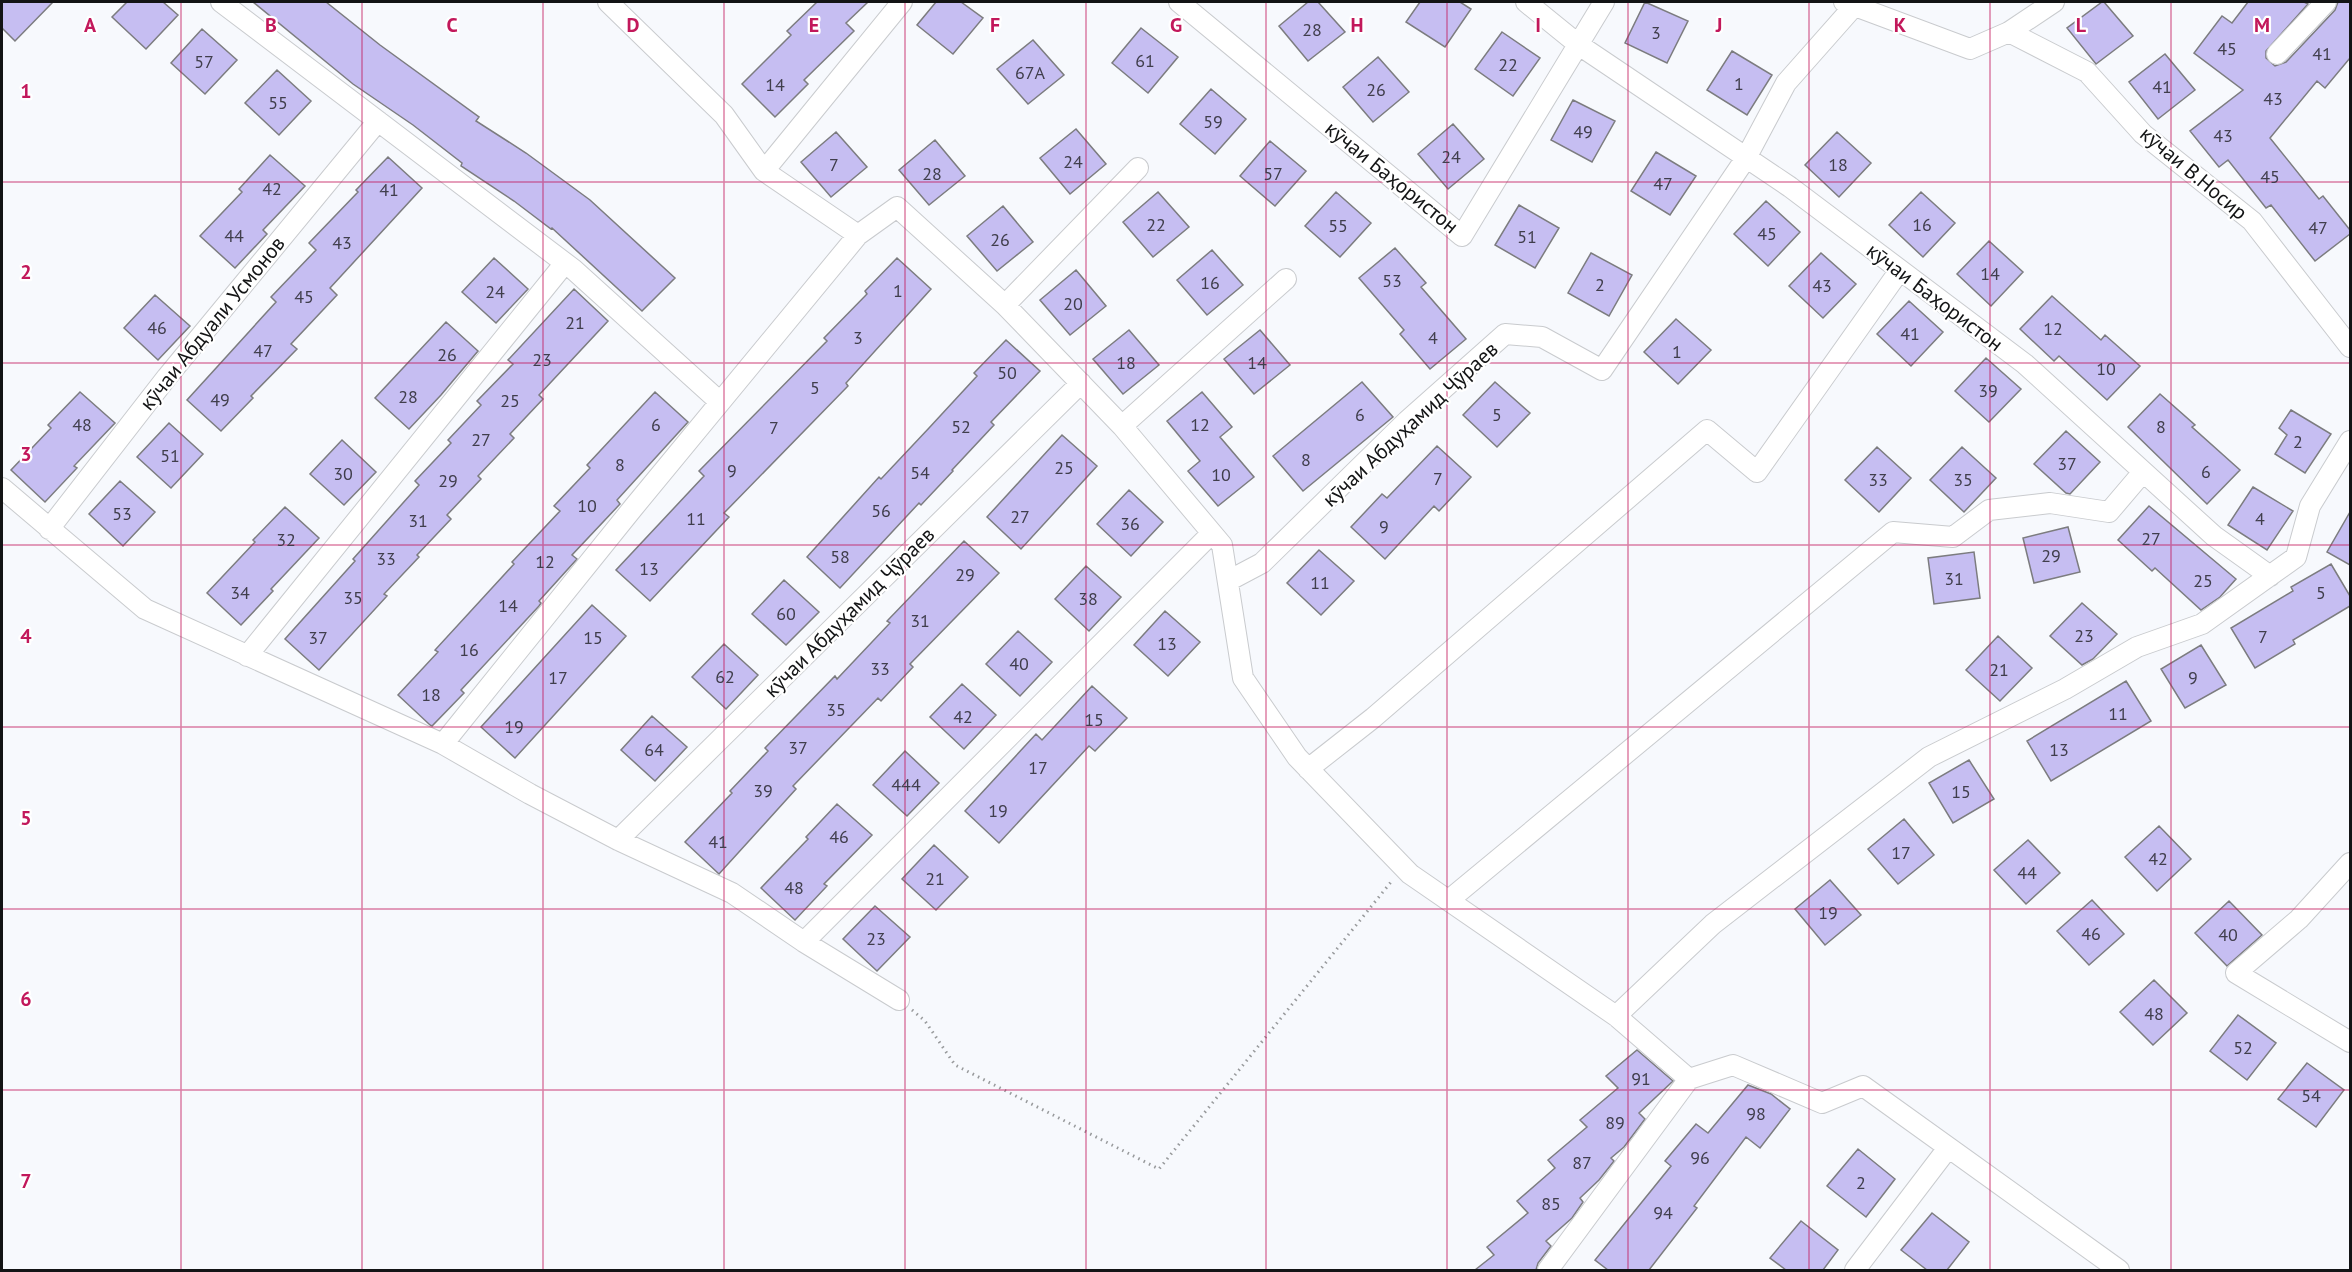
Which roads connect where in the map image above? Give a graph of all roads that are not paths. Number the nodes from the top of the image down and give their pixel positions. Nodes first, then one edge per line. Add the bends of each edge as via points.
1 (221, 2) edge
2 (608, 2) edge
3 (902, 2) edge
4 (1179, 2) edge
5 (1526, 2) edge
6 (1604, 2) edge
7 (2054, 2) edge
8 (2326, 2) edge
9 (1849, 3) edge
10 (2009, 32) junction
11 (1579, 45) junction
12 (2277, 54) dead end
13 (378, 121) junction
14 (1746, 158) junction
15 (1138, 168) dead end
16 (764, 171) junction
17 (858, 235) junction
18 (565, 263) junction
19 (1900, 270) junction
20 (1286, 279) dead end
21 (1005, 305) junction
22 (2350, 347) edge
23 (1081, 383) junction
24 (720, 402) junction
25 (1122, 426) junction
26 (2350, 441) edge
27 (2143, 472) junction
28 (2, 488) edge
29 (49, 529) junction
30 (1212, 533) junction
31 (2270, 576) junction
32 (1228, 581) junction
33 (247, 656) junction
34 (443, 744) junction
35 (1308, 769) junction
36 (618, 840) junction
37 (2350, 863) edge
38 (1449, 900) junction
39 (804, 942) junction
40 (899, 1000) road end
41 (1616, 1016) junction
42 (2350, 1042) edge
43 (1689, 1079) junction
44 (1948, 1148) junction
45 (1548, 1270) edge
46 (1855, 1270) edge
47 (2119, 1270) edge

1 - 13 street
2 - 16 street via 724,115
3 - 16 street
4 - 11 street, кӯчаи Баҳористон via 1462,236
5 - 11 street, кӯчаи Баҳористон
6 - 11 street, кӯчаи Баҳористон
7 - 10 street
8 - 12 street
9 - 10 street via 1970,49
9 - 14 street via 1786,83
10 - 22 street, кӯчаи В.Носир via 2087,72 2143,134 2252,221
11 - 14 street, кӯчаи Баҳористон
13 - 18 street
13 - 29 street, кӯчаи Абдуали Усмонов via 167,377
14 - 19 street, кӯчаи Баҳористон
14 - 32 street, кӯчаи Абдуҳамид Ҷӯраев via 1602,370 1542,337 1505,334 1407,421 1262,563
15 - 21 street
16 - 17 street
17 - 21 street via 897,207
17 - 24 street
18 - 24 street
18 - 33 street
19 - 27 street, кӯчаи Баҳористон via 2025,364
19 - 35 street via 1757,472 1707,430
20 - 25 street
21 - 23 street
23 - 25 street
23 - 36 street, кӯчаи Абдуҳамид Ҷӯраев
24 - 34 street
25 - 30 street
26 - 31 street via 2310,506 2296,557
27 - 31 street, кӯчаи Баҳористон via 2214,536
27 - 38 street via 2109,512 2050,503 1989,510 1953,537 1893,532
28 - 29 street
29 - 33 street via 145,609
30 - 32 street via 1222,545
30 - 39 street
31 - 41 street via 2202,624 2138,647 2065,689 1929,757 1713,924
32 - 35 street via 1243,678
33 - 34 street
34 - 36 street
35 - 38 street via 1404,867
36 - 39 street via 732,893
37 - 42 street via 2299,919 2236,973
38 - 41 street
39 - 40 street
41 - 43 street
43 - 44 street via 1733,1065 1822,1103 1863,1086
43 - 45 street
44 - 46 street
44 - 47 street

